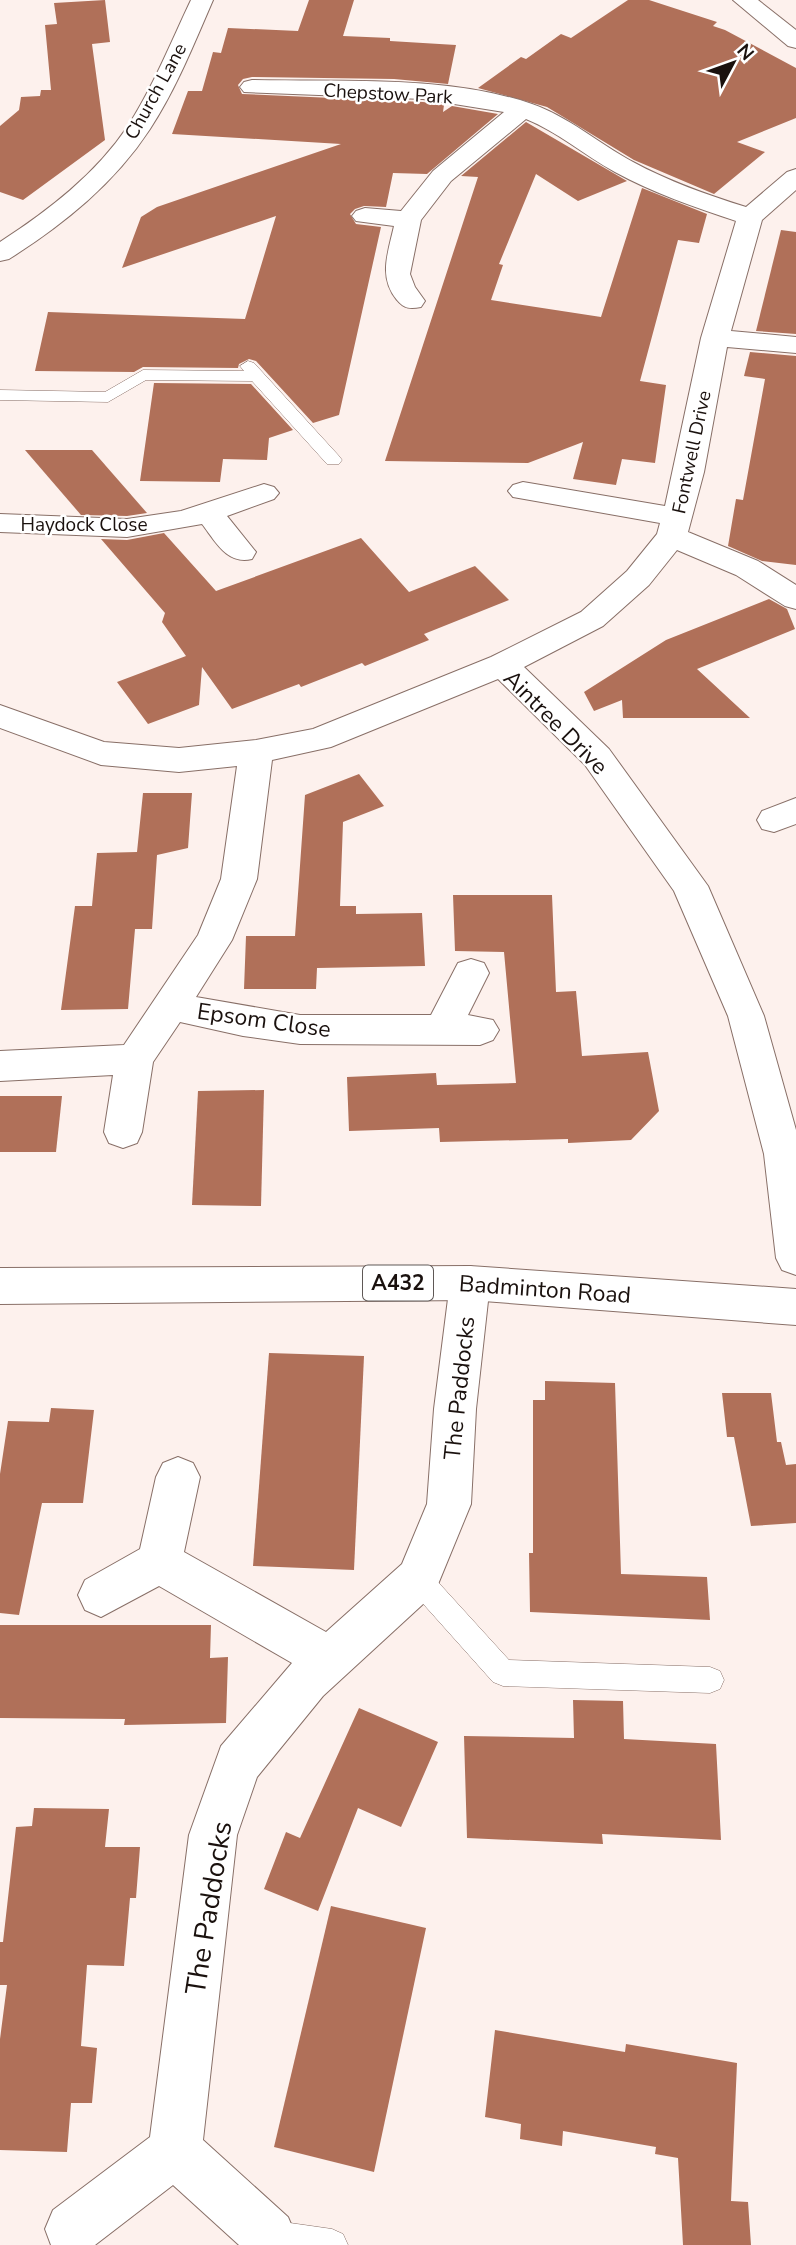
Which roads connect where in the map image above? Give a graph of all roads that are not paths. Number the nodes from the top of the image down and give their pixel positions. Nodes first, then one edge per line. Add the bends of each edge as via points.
1 (202, 0) edge
2 (744, 0) edge
3 (796, 41) edge
4 (252, 87) dead end
5 (523, 109) junction
6 (796, 177) edge
7 (365, 216) dead end
8 (750, 217) junction
9 (408, 219) junction
10 (0, 253) edge
11 (412, 301) dead end
12 (715, 338) junction
13 (796, 345) edge
14 (251, 369) joint
15 (0, 396) edge
16 (333, 460) dead end
17 (523, 491) dead end
18 (264, 493) dead end
19 (208, 512) junction
20 (0, 523) edge
21 (675, 526) junction
22 (241, 552) dead end
23 (796, 599) edge
24 (502, 665) junction
25 (1, 718) edge
26 (256, 752) junction
27 (471, 973) dead end
28 (170, 1005) junction
29 (443, 1028) junction
30 (480, 1030) dead end
31 (135, 1059) junction
32 (0, 1066) edge
33 (123, 1132) dead end
34 (796, 1258) edge
35 (470, 1283) junction
36 (0, 1286) edge
37 (796, 1307) edge
38 (178, 1477) dead end
39 (159, 1562) junction
40 (418, 1579) junction
41 (101, 1595) dead end
42 (331, 1660) junction
43 (710, 1681) dead end
44 (174, 2151) junction
45 (72, 2229) dead end
46 (269, 2236) joint
47 (332, 2245) edge

1 - 10 street, Church Lane via 164,82 115,158 76,199
2 - 3 street
4 - 5 street, Chepstow Park via 390,91
5 - 8 street, Chepstow Park via 576,134 621,165 678,194
5 - 9 street via 442,176
6 - 8 street
7 - 9 street
8 - 12 street, Fontwell Drive
9 - 11 street via 397,274
12 - 13 street
12 - 21 street, Fontwell Drive
14 - 15 lane via 143,375 108,397
14 - 16 lane
17 - 21 street
18 - 19 street, Haydock Close
19 - 20 street, Haydock Close via 127,528
19 - 22 street
21 - 23 street
21 - 24 street, Fontwell Drive via 638,578 592,619
24 - 26 street, Aintree Drive via 319,739
24 - 34 street, Aintree Drive via 597,757 690,886 746,1016 783,1154
25 - 26 street, Aintree Drive via 101,753 179,760
26 - 28 street, Epsom Close via 239,879 214,940
27 - 29 street
28 - 29 street, Epsom Close via 221,1018 316,1031
28 - 31 street, Epsom Close
29 - 30 street, Epsom Close
31 - 32 street
31 - 33 street, Epsom Close
35 - 36 street, Badminton Road / A432
35 - 37 street, Badminton Road / A432
35 - 40 street, The Paddocks via 454,1409 449,1504
38 - 39 street
39 - 41 street
39 - 42 street
40 - 42 street, The Paddocks
40 - 43 lane via 502,1673
42 - 44 street, The Paddocks via 307,1680 238,1763 214,1835
44 - 45 street
44 - 46 street
46 - 47 lane

